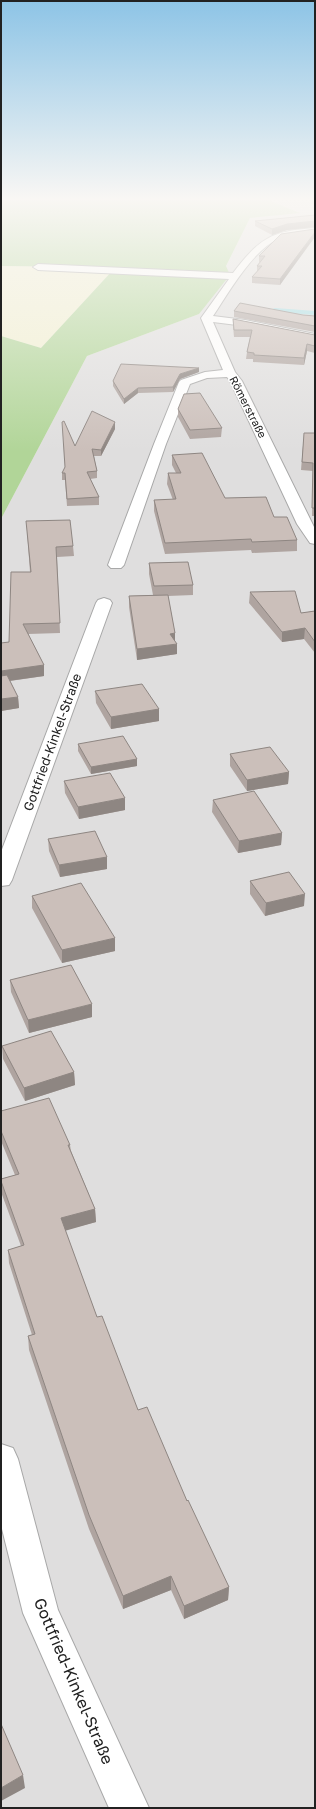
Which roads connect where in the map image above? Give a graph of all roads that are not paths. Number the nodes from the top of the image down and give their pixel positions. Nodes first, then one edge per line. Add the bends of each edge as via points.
1 (230, 283) edge
2 (206, 318) junction
3 (315, 337) edge
4 (230, 373) junction
5 (315, 540) edge
6 (116, 565) dead end
7 (104, 603) dead end
8 (1, 880) edge
9 (1, 1459) edge
10 (129, 1808) edge

1 - 2 street
2 - 3 street
2 - 4 street, Römerstraße
4 - 5 street, Römerstraße via 304,524
4 - 6 street via 185,382
7 - 8 street, Gottfried-Kinkel-Straße
9 - 10 street, Gottfried-Kinkel-Straße via 41,1613

